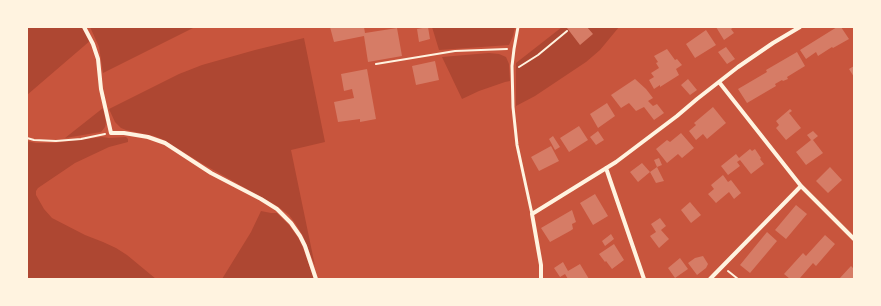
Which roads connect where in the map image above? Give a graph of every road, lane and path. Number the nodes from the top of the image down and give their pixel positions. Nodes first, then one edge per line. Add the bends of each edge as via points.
1 (84, 27) edge
2 (518, 27) edge
3 (800, 27) edge
4 (567, 31) dead end
5 (514, 49) junction
6 (376, 64) dead end
7 (512, 71) junction
8 (719, 82) junction
9 (111, 133) junction
10 (27, 138) edge
11 (606, 168) junction
12 (801, 186) junction
13 (532, 214) junction
14 (854, 239) edge
15 (722, 266) junction
16 (316, 279) edge
17 (541, 279) edge
18 (644, 279) edge
19 (710, 279) edge
20 (738, 279) edge

1 - 9 street via 98,59 101,89
2 - 5 lane
3 - 8 street
4 - 7 path via 538,55
5 - 6 path via 455,51
5 - 7 lane
7 - 13 lane via 517,145
8 - 11 street
8 - 12 street
9 - 10 path via 73,140
9 - 16 street via 140,135 165,143 211,173 274,207 296,230 305,246
11 - 13 street
11 - 18 street
12 - 14 street
12 - 15 street
13 - 17 street
15 - 19 street
15 - 20 path

